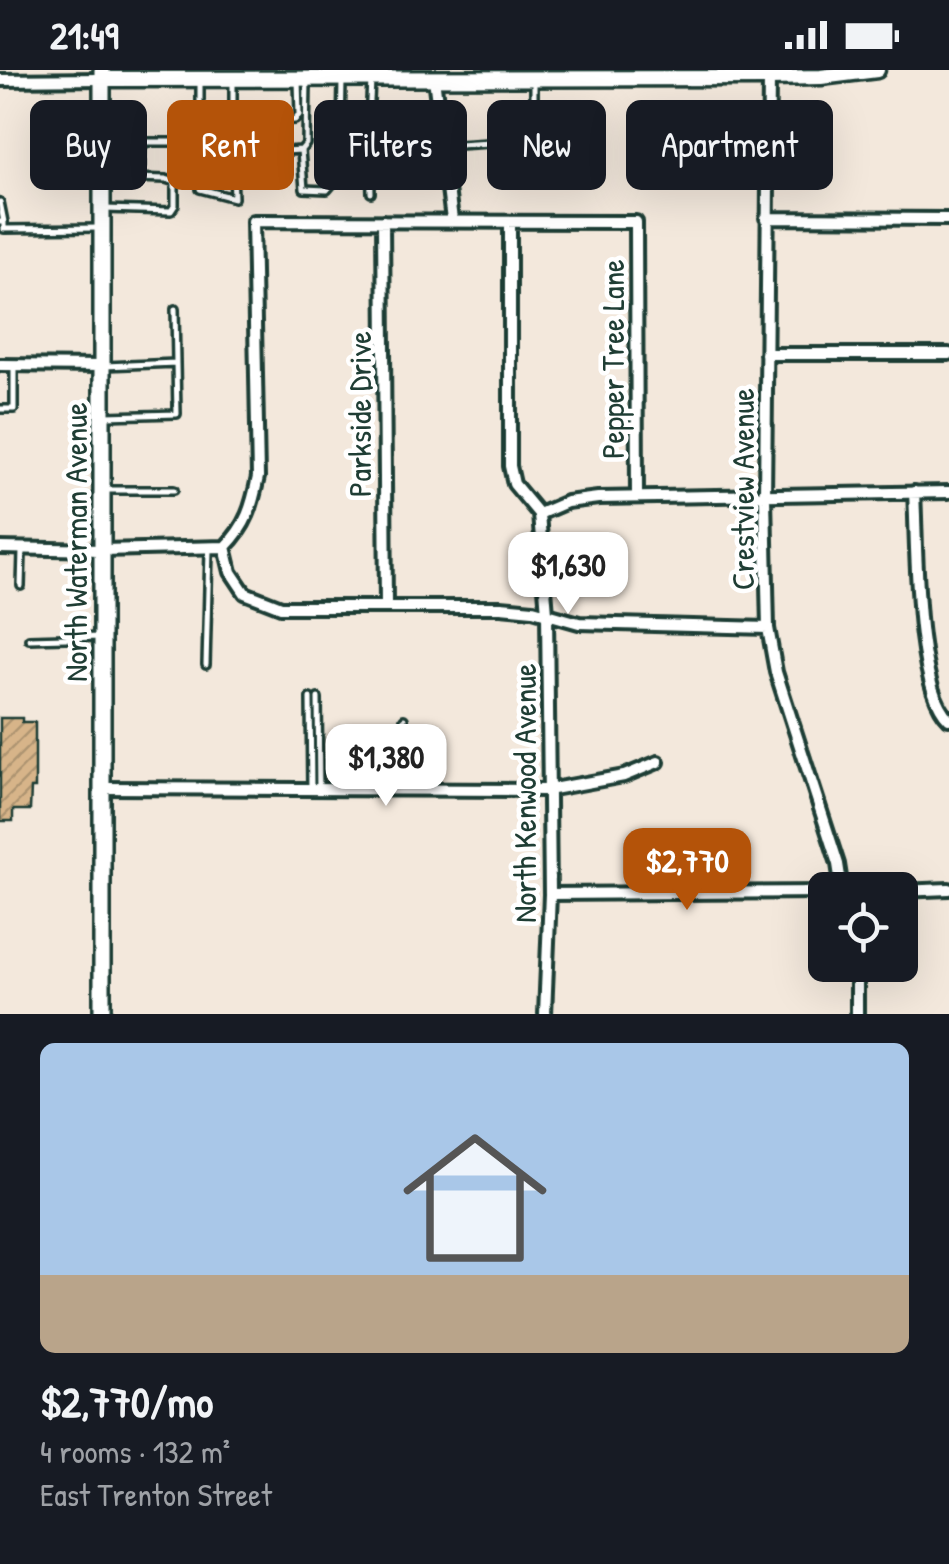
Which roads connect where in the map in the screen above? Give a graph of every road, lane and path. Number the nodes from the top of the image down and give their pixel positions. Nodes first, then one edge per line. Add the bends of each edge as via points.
1 (877, 70) edge
2 (267, 74) edge
3 (599, 74) edge
4 (769, 74) edge
5 (102, 75) edge
6 (339, 75) edge
7 (2, 76) edge
8 (302, 78) junction
9 (371, 78) junction
10 (434, 78) junction
11 (534, 78) junction
12 (200, 79) junction
13 (233, 79) junction
14 (200, 100) edge
15 (233, 100) edge
16 (340, 100) edge
17 (371, 100) edge
18 (437, 100) edge
19 (534, 100) edge
20 (301, 150) junction
21 (147, 178) edge
22 (314, 189) edge
23 (102, 190) edge
24 (204, 190) edge
25 (234, 190) edge
26 (371, 190) edge
27 (448, 190) edge
28 (371, 193) dead end
29 (0, 202) edge
30 (102, 209) junction
31 (766, 218) junction
32 (452, 220) junction
33 (949, 220) edge
34 (383, 221) junction
35 (2, 222) edge
36 (510, 222) junction
37 (102, 228) junction
38 (176, 309) dead end
39 (766, 354) junction
40 (949, 354) edge
41 (176, 364) junction
42 (0, 365) edge
43 (14, 365) junction
44 (102, 366) junction
45 (0, 409) edge
46 (102, 416) junction
47 (102, 490) junction
48 (174, 490) dead end
49 (914, 492) junction
50 (949, 492) edge
51 (637, 497) junction
52 (766, 498) junction
53 (539, 514) junction
54 (225, 546) junction
55 (210, 547) junction
56 (0, 548) edge
57 (22, 548) junction
58 (102, 550) junction
59 (21, 586) dead end
60 (386, 606) junction
61 (548, 613) junction
62 (768, 628) junction
63 (102, 636) junction
64 (29, 638) dead end
65 (206, 665) dead end
66 (314, 698) dead end
67 (404, 719) dead end
68 (949, 720) edge
69 (368, 737) dead end
70 (658, 762) dead end
71 (102, 788) junction
72 (315, 789) junction
73 (368, 789) junction
74 (406, 789) junction
75 (548, 790) junction
76 (839, 872) edge
77 (949, 889) edge
78 (918, 890) edge
79 (808, 892) edge
80 (550, 894) junction
81 (856, 982) edge
82 (102, 1014) edge
83 (546, 1014) edge
84 (857, 1014) edge

1 - 4 street
2 - 8 street
2 - 13 street
3 - 4 street
3 - 11 street
4 - 31 street, Crestview Avenue
5 - 7 street
5 - 12 street
6 - 8 street
6 - 9 street
6 - 16 lane
8 - 20 lane
8 - 20 lane via 295,120 259,122 260,146 269,152
9 - 10 street
9 - 17 lane
10 - 11 street
10 - 18 street
11 - 19 lane
12 - 13 street
12 - 14 lane
13 - 15 lane
20 - 22 lane via 304,189
21 - 30 lane via 175,182 171,211
23 - 30 main road, North Waterman Avenue
24 - 25 lane via 234,198
26 - 28 lane
27 - 32 street
29 - 35 lane
30 - 37 main road, North Waterman Avenue
31 - 33 street
31 - 39 street, Crestview Avenue
32 - 34 street
32 - 36 street
34 - 54 street via 253,221 258,477 251,513
34 - 60 street, Parkside Drive
35 - 37 lane via 4,230
36 - 51 street, Pepper Tree Lane via 636,222
36 - 53 street, North Kenwood Avenue via 510,466 514,484
37 - 44 main road, North Waterman Avenue
38 - 41 lane
39 - 40 street
39 - 52 street, Crestview Avenue
41 - 44 lane
41 - 46 lane via 177,414
42 - 43 street
43 - 44 street
43 - 45 lane via 14,409
44 - 46 main road, North Waterman Avenue
46 - 47 main road, North Waterman Avenue
47 - 48 lane
47 - 58 main road, North Waterman Avenue
49 - 50 street
49 - 52 street
49 - 68 street via 924,656
51 - 52 street
51 - 53 street via 567,502
52 - 62 street, Crestview Avenue
53 - 61 street, North Kenwood Avenue
54 - 55 street
54 - 60 street via 230,572 245,593 281,607
55 - 58 street
55 - 65 lane
56 - 57 street
57 - 58 street
57 - 59 lane
58 - 63 main road, North Waterman Avenue
60 - 61 street
61 - 62 street via 612,625
61 - 75 street, North Kenwood Avenue
62 - 76 street, Crestview Avenue
63 - 64 lane
63 - 71 main road, North Waterman Avenue
66 - 72 lane
67 - 74 lane
69 - 73 lane
70 - 75 street via 624,776
71 - 72 street
71 - 82 main road, North Waterman Avenue
72 - 73 street
73 - 74 street
74 - 75 street
75 - 80 street, North Kenwood Avenue
77 - 78 street
79 - 80 street
80 - 83 street, North Kenwood Avenue
81 - 84 street

